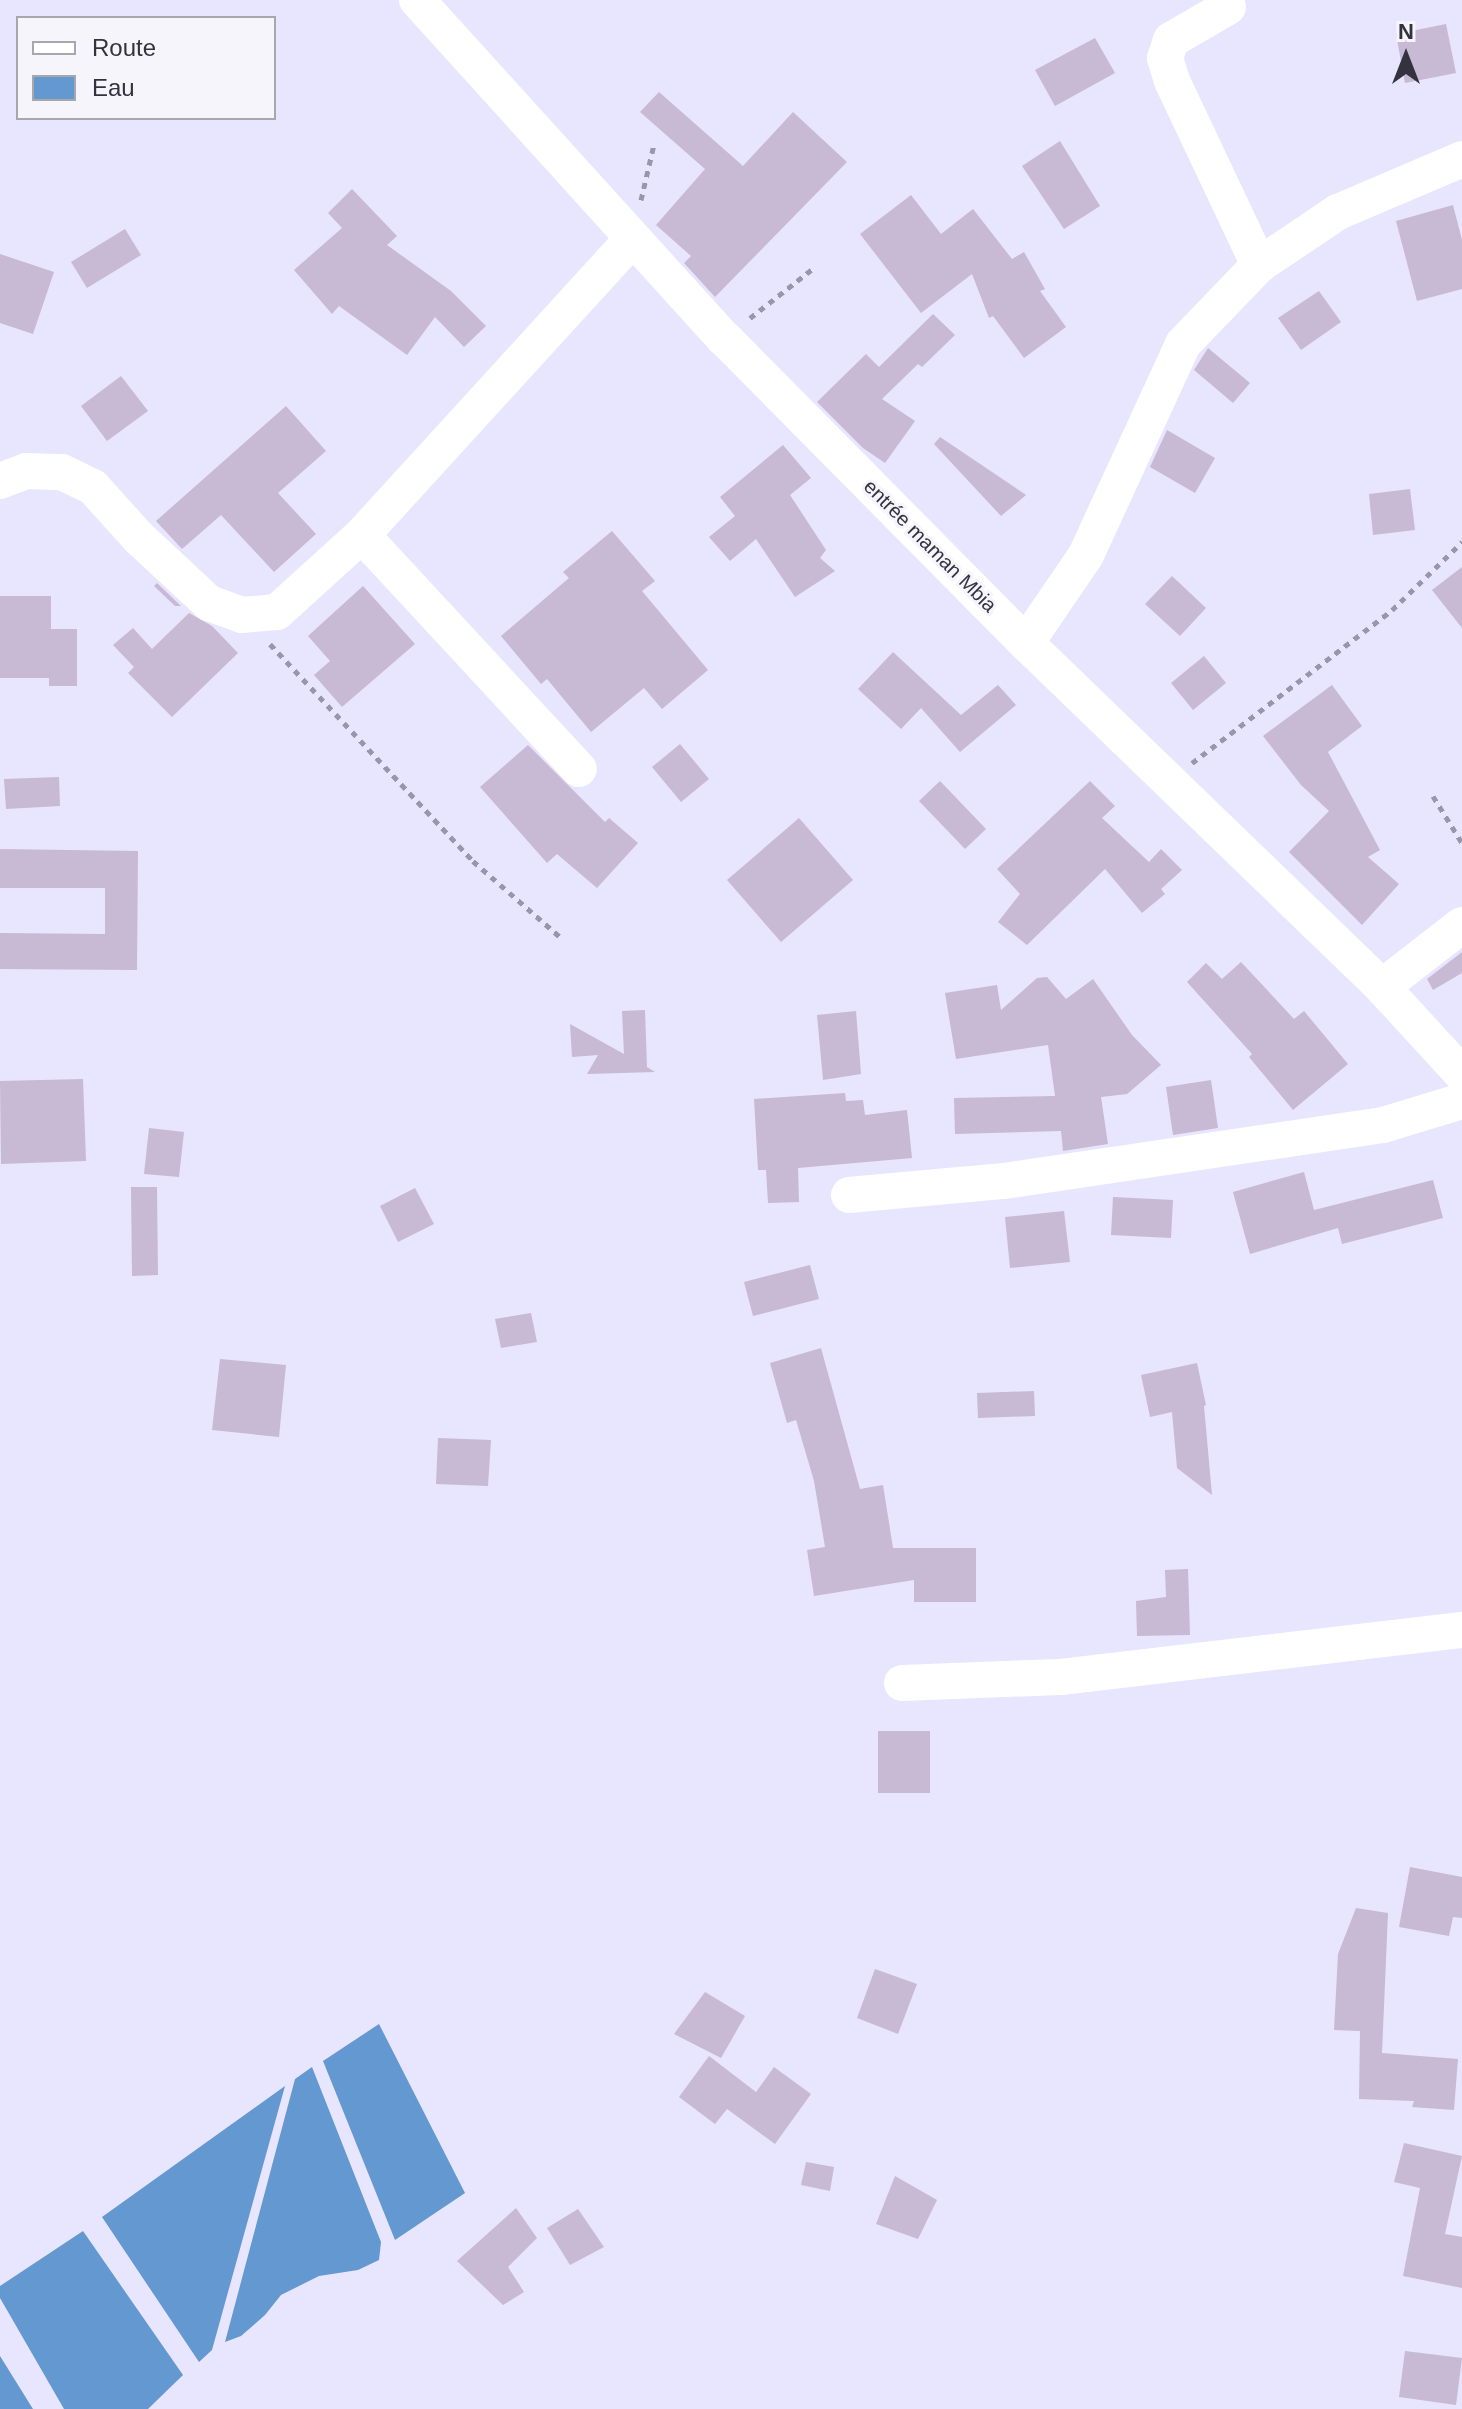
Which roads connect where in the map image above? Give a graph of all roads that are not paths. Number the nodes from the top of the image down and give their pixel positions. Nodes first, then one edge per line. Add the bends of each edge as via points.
1 (417, 0) edge
2 (1228, 7) dead end
3 (1462, 159) edge
4 (632, 239) junction
5 (1259, 265) junction
6 (0, 481) edge
7 (362, 535) junction
8 (1026, 643) junction
9 (579, 769) dead end
10 (1462, 925) edge
11 (1382, 987) junction
12 (1462, 1074) edge
13 (1462, 1101) edge
14 (849, 1195) dead end
15 (1462, 1630) edge
16 (902, 1683) dead end

1 - 4 street, entrée maman Mbia
2 - 5 street via 1171,40 1165,58
3 - 5 street via 1338,212
4 - 7 street
4 - 8 street, entrée maman Mbia
5 - 8 street via 1183,344 1086,555
6 - 7 street via 26,471 62,472 93,487 209,603 242,615 277,612
7 - 9 street
8 - 11 street, entrée maman Mbia
10 - 11 street
11 - 12 street, entrée maman Mbia
13 - 14 street via 1383,1125 1004,1181
15 - 16 street via 1061,1677

